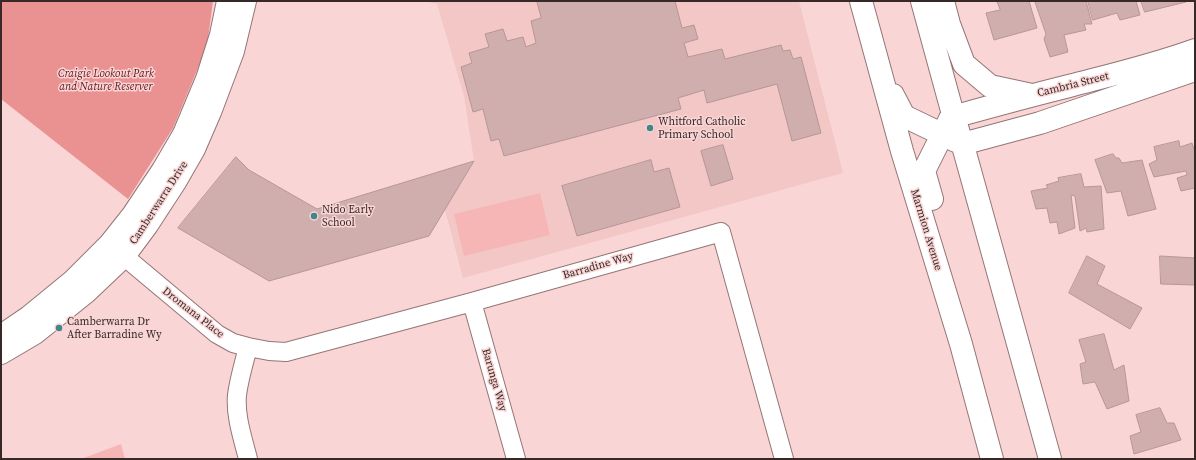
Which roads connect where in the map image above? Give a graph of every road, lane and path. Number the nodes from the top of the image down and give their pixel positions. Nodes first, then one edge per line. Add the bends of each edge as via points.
1 (228, 1) edge
2 (245, 1) edge
3 (861, 1) edge
4 (922, 1) edge
5 (943, 1) edge
6 (1195, 50) edge
7 (1195, 70) edge
8 (880, 72) junction
9 (1032, 95) junction
10 (949, 124) junction
11 (962, 144) junction
12 (117, 250) junction
13 (472, 302) junction
14 (1, 336) edge
15 (248, 347) junction
16 (1, 353) edge
17 (971, 381) junction
18 (248, 459) edge
19 (516, 459) edge
20 (784, 459) edge
21 (992, 459) edge
22 (1050, 459) edge

1 - 12 main road, Camberwarra Drive via 221,35 207,79 184,134 164,170 133,215
2 - 12 main road, Camberwarra Drive via 233,50 194,149 147,225
3 - 8 main road, Marmion Avenue
4 - 10 main road
5 - 9 main road via 964,64 990,86
6 - 9 main road, Cambria Street
7 - 11 main road, Cambria Street via 1040,123
8 - 10 main road via 904,116
8 - 17 main road, Marmion Avenue
9 - 10 main road, Cambria Street
10 - 11 main road
10 - 17 main road via 924,171 964,311
11 - 22 main road
12 - 14 main road, Camberwarra Drive via 73,281 30,317
12 - 15 street, Dromana Place via 217,334 233,343
12 - 16 main road, Camberwarra Drive via 85,293 35,333
13 - 15 street, Barradine Way via 286,352
13 - 19 street, Barunga Way
13 - 20 street, Barradine Way via 721,232
15 - 18 street via 237,397 241,433
17 - 21 main road, Marmion Avenue

